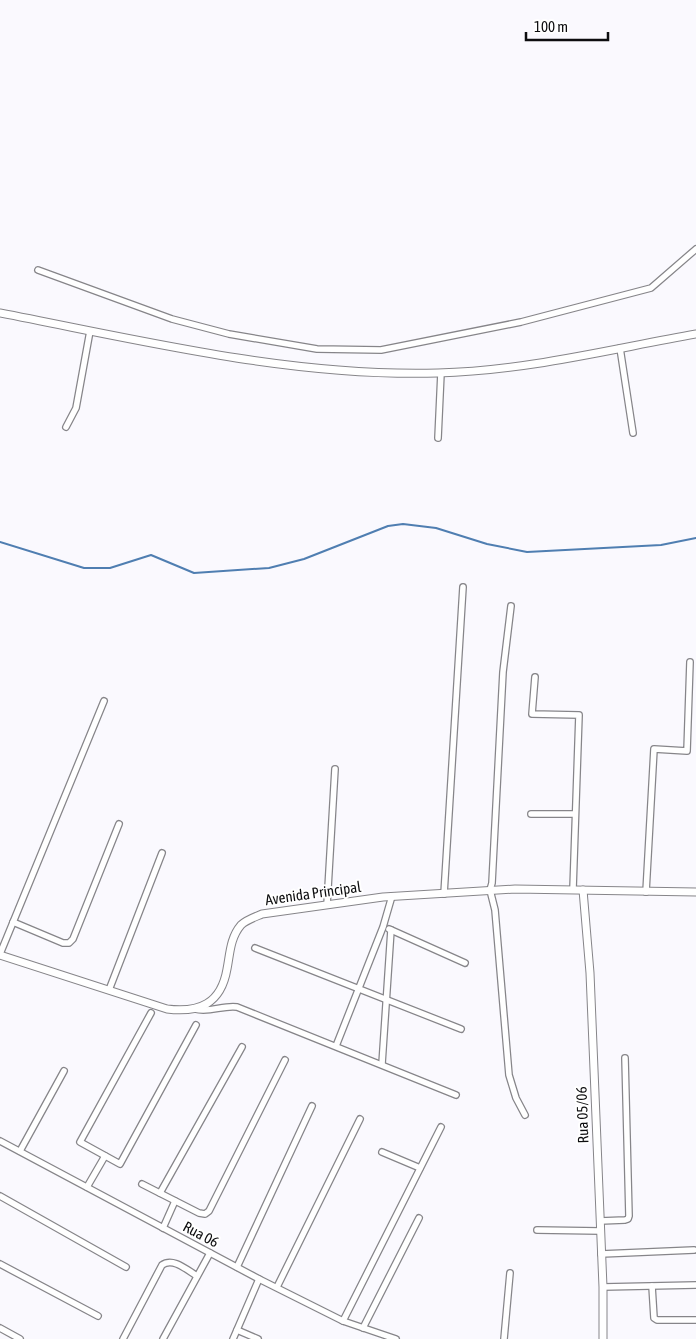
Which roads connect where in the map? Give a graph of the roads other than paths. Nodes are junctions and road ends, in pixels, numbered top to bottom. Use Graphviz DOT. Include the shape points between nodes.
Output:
graph roads {
  1 [pos="696,249"];
  2 [pos="38,270"];
  3 [pos="0,313"];
  4 [pos="90,331"];
  5 [pos="696,334"];
  6 [pos="620,348"];
  7 [pos="441,373"];
  8 [pos="66,427"];
  9 [pos="633,433"];
  10 [pos="438,438"];
  11 [pos="463,587"];
  12 [pos="511,606"];
  13 [pos="690,662"];
  14 [pos="535,677"];
  15 [pos="104,701"];
  16 [pos="335,768"];
  17 [pos="531,814"];
  18 [pos="575,814"];
  19 [pos="119,824"];
  20 [pos="162,853"];
  21 [pos="490,890"];
  22 [pos="573,890"];
  23 [pos="582,890"];
  24 [pos="646,892"];
  25 [pos="696,892"];
  26 [pos="444,894"];
  27 [pos="392,896"];
  28 [pos="327,905"];
  29 [pos="13,922"];
  30 [pos="383,926"];
  31 [pos="391,930"];
  32 [pos="255,948"];
  33 [pos="0,954"];
  34 [pos="465,963"];
  35 [pos="358,988"];
  36 [pos="109,990"];
  37 [pos="386,999"];
  38 [pos="195,1009"];
  39 [pos="151,1013"];
  40 [pos="196,1025"];
  41 [pos="461,1029"];
  42 [pos="336,1046"];
  43 [pos="242,1047"];
  44 [pos="625,1058"];
  45 [pos="284,1060"];
  46 [pos="382,1064"];
  47 [pos="64,1071"];
  48 [pos="456,1095"];
  49 [pos="312,1106"];
  50 [pos="525,1115"];
  51 [pos="360,1119"];
  52 [pos="441,1127"];
  53 [pos="1,1144"];
  54 [pos="20,1151"];
  55 [pos="382,1152"];
  56 [pos="105,1156"];
  57 [pos="420,1168"];
  58 [pos="142,1184"];
  59 [pos="87,1187"];
  60 [pos="160,1193"];
  61 [pos="0,1196"];
  62 [pos="175,1201"];
  63 [pos="420,1218"];
  64 [pos="600,1221"];
  65 [pos="163,1228"];
  66 [pos="537,1230"];
  67 [pos="600,1231"];
  68 [pos="694,1250"];
  69 [pos="210,1253"];
  70 [pos="601,1254"];
  71 [pos="0,1264"];
  72 [pos="126,1267"];
  73 [pos="237,1267"];
  74 [pos="510,1273"];
  75 [pos="197,1276"];
  76 [pos="259,1279"];
  77 [pos="696,1285"];
  78 [pos="652,1286"];
  79 [pos="276,1287"];
  80 [pos="603,1287"];
  81 [pos="98,1316"];
  82 [pos="696,1320"];
  83 [pos="343,1321"];
  84 [pos="0,1328"];
  85 [pos="363,1328"];
  86 [pos="237,1330"];
  87 [pos="20,1339"];
  88 [pos="123,1339"];
  89 [pos="163,1339"];
  90 [pos="233,1339"];
  91 [pos="258,1339"];
  92 [pos="396,1339"];
  93 [pos="504,1339"];
  94 [pos="603,1339"];
  1 -- 2 [label="street" via="651,288 521,322 381,350 317,349 229,334 172,319"];
  3 -- 4 [label="street"];
  4 -- 7 [label="street" via="247,361 337,371"];
  4 -- 8 [label="street" via="76,408"];
  5 -- 6 [label="street"];
  6 -- 7 [label="street" via="529,365"];
  6 -- 9 [label="street"];
  7 -- 10 [label="street"];
  11 -- 26 [label="street"];
  12 -- 21 [label="street" via="503,672"];
  13 -- 24 [label="street" via="687,751 654,749"];
  14 -- 18 [label="street" via="532,714 579,716"];
  15 -- 29 [label="street"];
  16 -- 28 [label="street"];
  17 -- 18 [label="street"];
  18 -- 22 [label="street"];
  19 -- 29 [label="street" via="69,944"];
  20 -- 36 [label="street"];
  21 -- 22 [label="street, Avenida Principal"];
  21 -- 26 [label="street, Avenida Principal"];
  21 -- 50 [label="street" via="496,910 509,1075"];
  22 -- 23 [label="street, Avenida Principal"];
  23 -- 24 [label="street, Avenida Principal"];
  23 -- 64 [label="street, Rua 05/06" via="590,973"];
  24 -- 25 [label="street, Avenida Principal"];
  26 -- 27 [label="street, Avenida Principal"];
  27 -- 28 [label="street, Avenida Principal"];
  27 -- 30 [label="street"];
  28 -- 38 [label="street, Avenida Principal" via="262,914 242,924 232,943 220,989 204,1006"];
  29 -- 33 [label="street"];
  30 -- 31 [label="street"];
  30 -- 35 [label="street"];
  31 -- 34 [label="street"];
  31 -- 37 [label="street"];
  32 -- 35 [label="street"];
  33 -- 36 [label="street"];
  35 -- 37 [label="street"];
  35 -- 42 [label="street"];
  36 -- 38 [label="street" via="167,1009"];
  37 -- 41 [label="street"];
  37 -- 46 [label="street"];
  38 -- 42 [label="street" via="203,1011 232,1006"];
  39 -- 56 [label="street" via="80,1142"];
  40 -- 56 [label="street" via="120,1164"];
  42 -- 46 [label="street"];
  43 -- 60 [label="street"];
  44 -- 64 [label="street" via="629,1216 625,1220"];
  45 -- 62 [label="street" via="209,1211 199,1214"];
  46 -- 48 [label="street"];
  47 -- 54 [label="street"];
  49 -- 73 [label="street"];
  51 -- 79 [label="street"];
  52 -- 57 [label="street"];
  53 -- 54 [label="street, Rua 06"];
  54 -- 59 [label="street, Rua 06"];
  55 -- 57 [label="street"];
  56 -- 59 [label="street"];
  57 -- 83 [label="street"];
  58 -- 60 [label="street"];
  59 -- 65 [label="street, Rua 06"];
  60 -- 62 [label="street"];
  61 -- 72 [label="street"];
  62 -- 65 [label="street"];
  63 -- 85 [label="street"];
  64 -- 67 [label="street, Rua 05/06"];
  65 -- 69 [label="street, Rua 06"];
  66 -- 67 [label="street"];
  67 -- 70 [label="street, Rua 05/06"];
  68 -- 70 [label="street"];
  69 -- 73 [label="street, Rua 06"];
  69 -- 75 [label="street"];
  70 -- 80 [label="street, Rua 05/06"];
  71 -- 81 [label="street"];
  73 -- 76 [label="street, Rua 06"];
  74 -- 93 [label="street"];
  75 -- 88 [label="street" via="172,1261 162,1265"];
  75 -- 89 [label="street"];
  76 -- 79 [label="street, Rua 06"];
  76 -- 86 [label="street"];
  77 -- 78 [label="street"];
  78 -- 80 [label="street"];
  78 -- 82 [label="street" via="654,1318"];
  79 -- 83 [label="street, Rua 06"];
  80 -- 94 [label="street, Rua 05/06"];
  83 -- 85 [label="street, Rua 06"];
  84 -- 87 [label="street"];
  85 -- 92 [label="street, Rua 06"];
  86 -- 90 [label="street"];
  86 -- 91 [label="street"];
}
